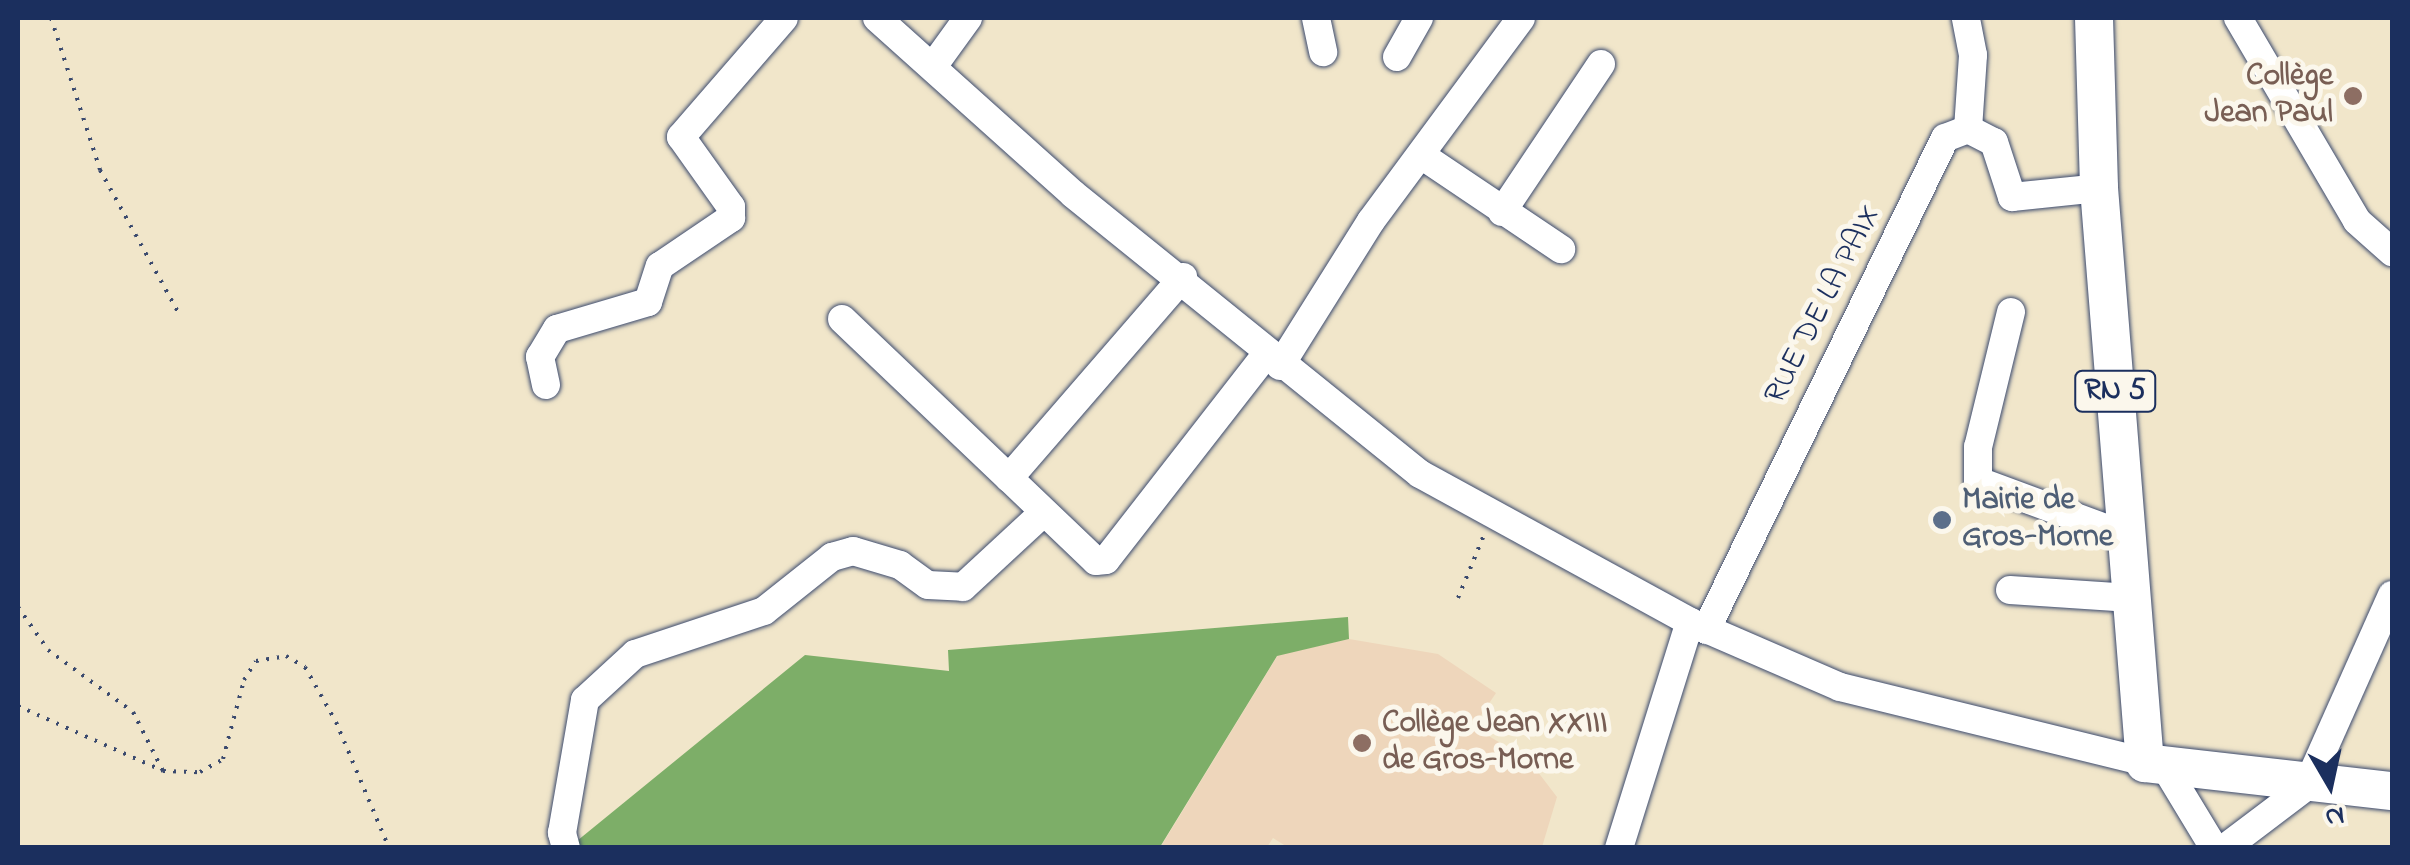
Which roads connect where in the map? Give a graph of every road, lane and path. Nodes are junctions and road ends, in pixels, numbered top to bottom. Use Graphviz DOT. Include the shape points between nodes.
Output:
graph roads {
  1 [pos="51,18"];
  2 [pos="784,18"];
  3 [pos="877,18"];
  4 [pos="968,18"];
  5 [pos="1316,18"];
  6 [pos="1419,18"];
  7 [pos="1521,18"];
  8 [pos="1966,18"];
  9 [pos="2094,18"];
  10 [pos="2238,18"];
  11 [pos="1323,52"];
  12 [pos="1397,56"];
  13 [pos="934,64"];
  14 [pos="1601,64"];
  15 [pos="1968,130"];
  16 [pos="1421,154"];
  17 [pos="2098,188"];
  18 [pos="1502,212"];
  19 [pos="1561,249"];
  20 [pos="2392,252"];
  21 [pos="1183,277"];
  22 [pos="178,312"];
  23 [pos="2011,312"];
  24 [pos="842,319"];
  25 [pos="1273,360"];
  26 [pos="546,384"];
  27 [pos="1009,478"];
  28 [pos="1043,513"];
  29 [pos="1492,517"];
  30 [pos="2127,536"];
  31 [pos="2010,590"];
  32 [pos="2392,595"];
  33 [pos="1458,598"];
  34 [pos="2131,598"];
  35 [pos="18,606"];
  36 [pos="1698,626"];
  37 [pos="18,706"];
  38 [pos="2165,767"];
  39 [pos="162,771"];
  40 [pos="2306,786"];
  41 [pos="2392,791"];
  42 [pos="389,848"];
  43 [pos="566,848"];
  44 [pos="1618,848"];
  45 [pos="2214,848"];
  46 [pos="2225,848"];
  1 -- 22 [label="path" via="100,170"];
  2 -- 26 [label="street" via="681,137 731,207 731,218 660,266 648,302 558,330 540,357"];
  3 -- 13 [label="street"];
  4 -- 13 [label="street"];
  5 -- 11 [label="street"];
  6 -- 12 [label="street"];
  7 -- 16 [label="street"];
  8 -- 15 [label="street" via="1973,55"];
  9 -- 17 [label="main road, RN 5"];
  10 -- 20 [label="street" via="2357,222"];
  13 -- 21 [label="street" via="1073,194"];
  14 -- 18 [label="street"];
  15 -- 17 [label="street" via="1994,142 2012,196"];
  15 -- 36 [label="street, RUE DE LA PAIX" via="1944,138"];
  16 -- 18 [label="street"];
  16 -- 25 [label="street"];
  17 -- 30 [label="main road, RN 5"];
  18 -- 19 [label="street"];
  21 -- 25 [label="street"];
  21 -- 27 [label="street"];
  23 -- 30 [label="street" via="1978,447 1978,481"];
  24 -- 27 [label="street"];
  25 -- 28 [label="street" via="1106,560 1096,561"];
  25 -- 29 [label="street" via="1383,451"];
  27 -- 28 [label="street"];
  28 -- 43 [label="street" via="962,588 928,585 900,565 853,551 832,558 764,610 635,654 585,700 562,832"];
  29 -- 33 [label="path"];
  29 -- 36 [label="street"];
  30 -- 34 [label="main road, RN 5"];
  31 -- 34 [label="street"];
  32 -- 40 [label="street"];
  34 -- 38 [label="main road, RN 5" via="2145,763"];
  35 -- 39 [label="path" via="48,650 133,712"];
  36 -- 38 [label="street" via="1840,687"];
  36 -- 44 [label="street, RUE DE LA PAIX"];
  37 -- 39 [label="path"];
  38 -- 40 [label="main road"];
  38 -- 45 [label="street"];
  39 -- 42 [label="path" via="200,772 222,759 256,660 286,656 305,668 336,722"];
  40 -- 41 [label="main road"];
  40 -- 46 [label="street"];
}
